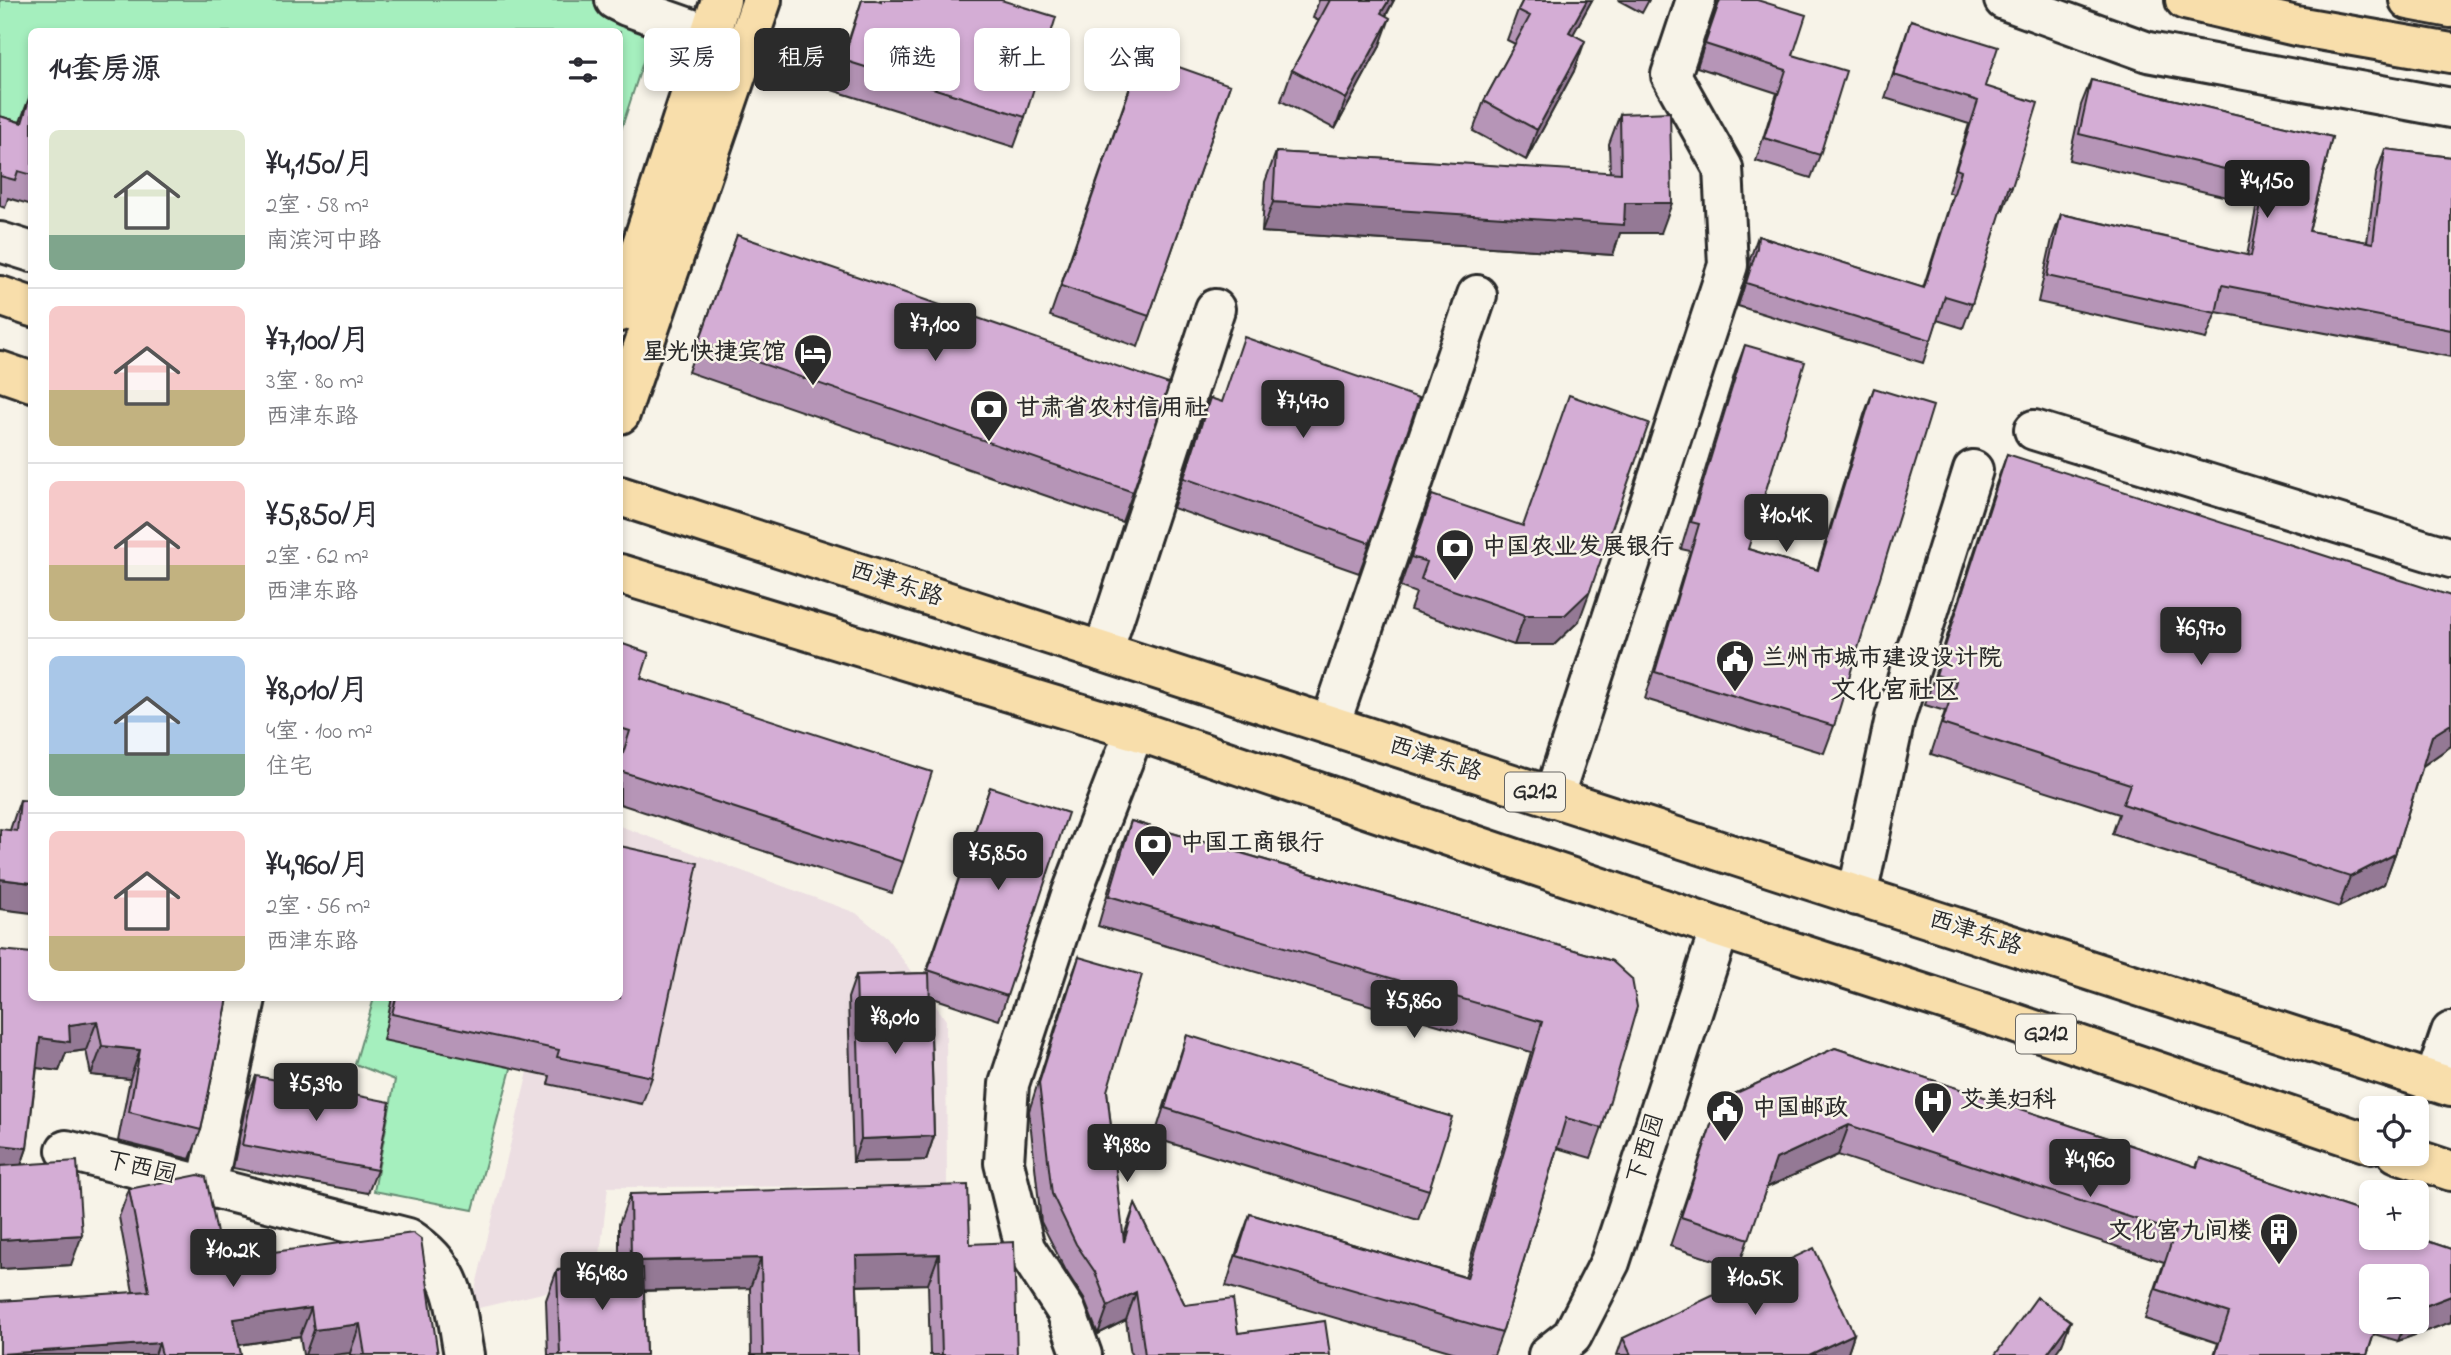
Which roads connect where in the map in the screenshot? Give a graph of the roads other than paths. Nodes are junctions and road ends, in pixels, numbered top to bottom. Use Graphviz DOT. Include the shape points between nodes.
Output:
graph roads {
  1 [pos="615,0"];
  2 [pos="762,0"];
  3 [pos="1696,0"];
  4 [pos="2004,0"];
  5 [pos="2185,0"];
  6 [pos="2409,0"];
  7 [pos="2451,8"];
  8 [pos="715,17"];
  9 [pos="2451,53"];
  10 [pos="2451,108"];
  11 [pos="0,242"];
  12 [pos="28,251"];
  13 [pos="1476,295"];
  14 [pos="0,296"];
  15 [pos="623,303"];
  16 [pos="28,306"];
  17 [pos="1215,309"];
  18 [pos="0,371"];
  19 [pos="28,381"];
  20 [pos="623,405"];
  21 [pos="2034,430"];
  22 [pos="1973,470"];
  23 [pos="623,497"];
  24 [pos="2451,558"];
  25 [pos="623,575"];
  26 [pos="1103,652"];
  27 [pos="1330,725"];
  28 [pos="1135,730"];
  29 [pos="1553,798"];
  30 [pos="1857,896"];
  31 [pos="1720,928"];
  32 [pos="245,1001"];
  33 [pos="2451,1032"];
  34 [pos="2443,1085"];
  35 [pos="2359,1140"];
  36 [pos="66,1150"];
  37 [pos="2429,1164"];
  38 [pos="2451,1171"];
  39 [pos="207,1186"];
  40 [pos="464,1355"];
  41 [pos="1082,1355"];
  42 [pos="1548,1355"];
  1 -- 8 [label="street" via="627,6"];
  2 -- 20 [label="main road"];
  3 -- 29 [label="street" via="1671,75 1723,168 1728,265"];
  4 -- 10 [label="street" via="2148,52"];
  5 -- 9 [label="main road" via="2296,26"];
  6 -- 7 [label="main road"];
  8 -- 15 [label="main road"];
  11 -- 12 [label="street"];
  13 -- 27 [label="street"];
  14 -- 16 [label="main road"];
  17 -- 26 [label="street"];
  18 -- 19 [label="main road"];
  21 -- 24 [label="street"];
  22 -- 30 [label="street" via="1895,718"];
  23 -- 26 [label="main road, 西津东路 / G212"];
  25 -- 28 [label="main road, G212"];
  26 -- 27 [label="main road, 西津东路 / G212"];
  27 -- 29 [label="main road, 西津东路 / G212"];
  28 -- 31 [label="main road, G212"];
  28 -- 41 [label="street" via="1071,895 1009,1084 1004,1163 1025,1248 1066,1311"];
  29 -- 30 [label="main road, 西津东路 / G212"];
  30 -- 34 [label="main road, 西津东路 / G212"];
  31 -- 35 [label="main road, G212"];
  31 -- 42 [label="street, 下西园" via="1610,1262 1572,1336"];
  32 -- 39 [label="street"];
  33 -- 34 [label="street"];
  36 -- 39 [label="street, 下西园"];
  37 -- 38 [label="main road"];
  39 -- 40 [label="street, 下西园" via="408,1238 428,1251 452,1290"];
}
